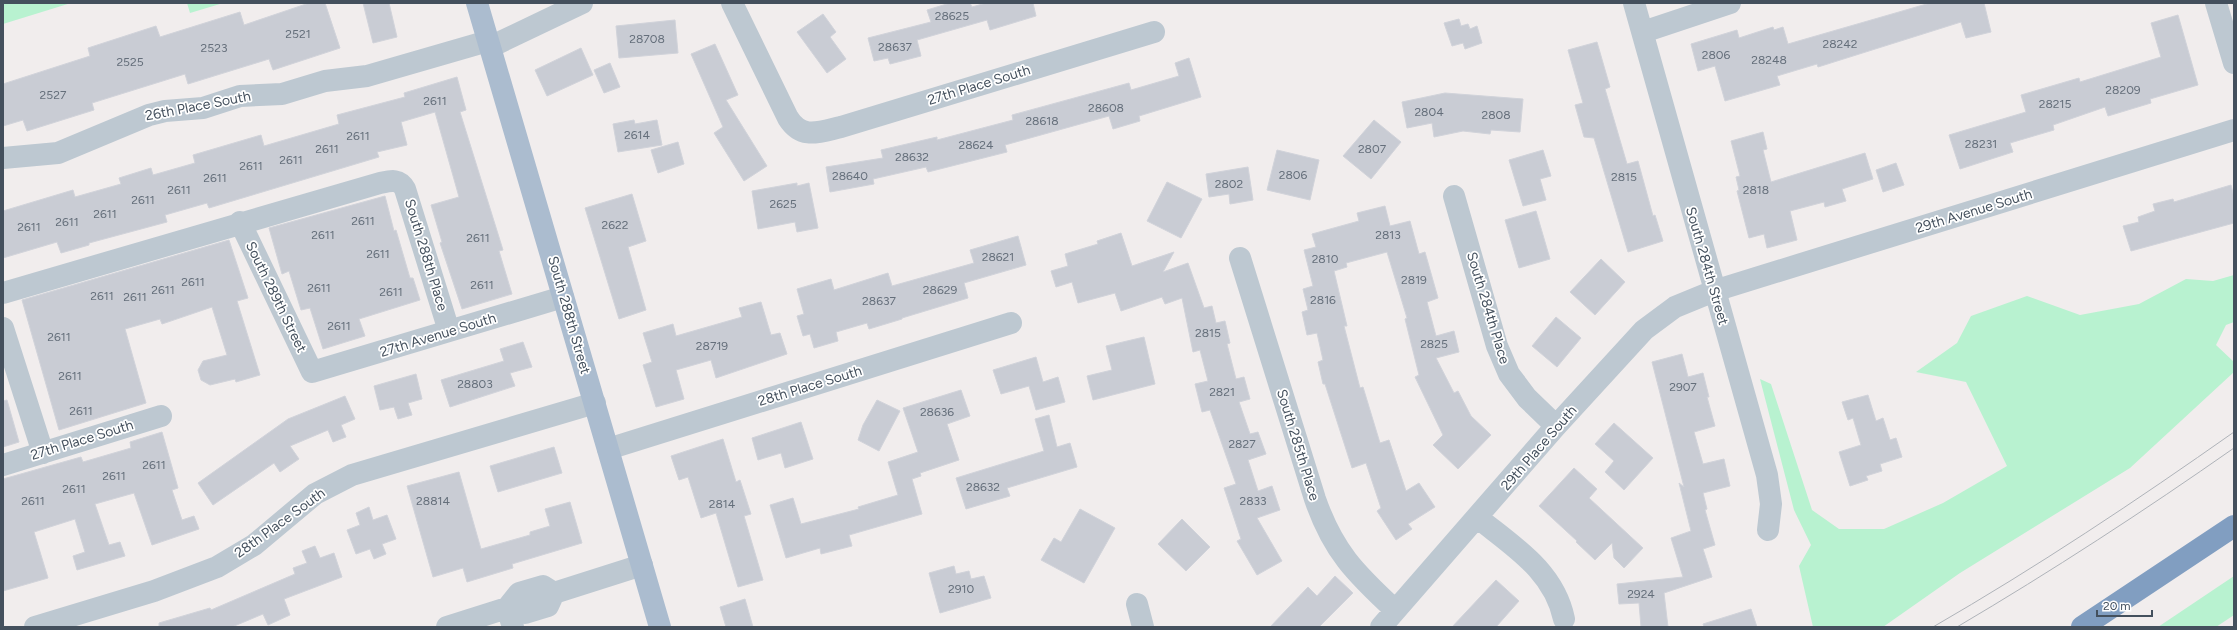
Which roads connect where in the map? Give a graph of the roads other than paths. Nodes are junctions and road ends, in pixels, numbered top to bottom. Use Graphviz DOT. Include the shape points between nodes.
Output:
graph roads {
  1 [pos="477,3"];
  2 [pos="582,3"];
  3 [pos="732,3"];
  4 [pos="1634,3"];
  5 [pos="1730,3"];
  6 [pos="2216,3"];
  7 [pos="1154,32"];
  8 [pos="1643,32"];
  9 [pos="489,44"];
  10 [pos="2234,63"];
  11 [pos="2234,130"];
  12 [pos="3,158"];
  13 [pos="1454,196"];
  14 [pos="240,222"];
  15 [pos="1240,258"];
  16 [pos="1714,291"];
  17 [pos="3,293"];
  18 [pos="563,297"];
  19 [pos="1011,323"];
  20 [pos="3,328"];
  21 [pos="449,331"];
  22 [pos="312,372"];
  23 [pos="595,403"];
  24 [pos="161,416"];
  25 [pos="1556,426"];
  26 [pos="608,449"];
  27 [pos="43,453"];
  28 [pos="3,465"];
  29 [pos="1478,518"];
  30 [pos="2234,526"];
  31 [pos="1768,530"];
  32 [pos="642,565"];
  33 [pos="1137,604"];
  34 [pos="1395,610"];
  35 [pos="510,617"];
  36 [pos="1564,619"];
  37 [pos="35,627"];
  38 [pos="447,627"];
  39 [pos="660,627"];
  40 [pos="1143,627"];
  41 [pos="1381,627"];
  42 [pos="2082,627"];
  1 -- 9 [label="main road, South 288th Street"];
  2 -- 9 [label="street, 26th Place South"];
  3 -- 7 [label="street, 27th Place South" via="780,102 793,125 802,132 818,132 841,127"];
  4 -- 8 [label="street, South 284th Street"];
  5 -- 8 [label="street"];
  6 -- 10 [label="street"];
  8 -- 16 [label="street, South 284th Street"];
  9 -- 12 [label="street, 26th Place South" via="372,74 325,81 282,94 240,96 203,108 165,111 149,115 58,153"];
  9 -- 18 [label="main road, South 288th Street"];
  11 -- 16 [label="street, 29th Avenue South"];
  13 -- 25 [label="street, South 284th Place" via="1497,346 1509,374 1527,398"];
  14 -- 17 [label="street"];
  14 -- 21 [label="street, South 288th Place" via="391,180 403,184"];
  14 -- 22 [label="street, South 289th Street"];
  15 -- 34 [label="street, South 285th Place" via="1327,531 1349,565"];
  16 -- 25 [label="street, 29th Place South" via="1675,308 1644,330"];
  16 -- 31 [label="street, South 284th Street" via="1767,475 1771,504"];
  18 -- 21 [label="street, 27th Avenue South"];
  18 -- 23 [label="main road, South 288th Street"];
  19 -- 26 [label="street, 28th Place South"];
  20 -- 27 [label="street"];
  21 -- 22 [label="street, 27th Avenue South"];
  23 -- 26 [label="main road, South 288th Street"];
  23 -- 37 [label="street, 28th Place South" via="352,475 315,494 254,545 217,567 154,591"];
  24 -- 27 [label="street, 27th Place South"];
  25 -- 29 [label="street, 29th Place South"];
  26 -- 32 [label="main road, South 288th Street"];
  27 -- 28 [label="street, 27th Place South"];
  29 -- 34 [label="street, 29th Place South"];
  29 -- 36 [label="street" via="1542,572 1557,596"];
  30 -- 42 [label="highway"];
  32 -- 35 [label="street" via="554,593 548,606"];
  32 -- 39 [label="main road, South 288th Street"];
  33 -- 40 [label="street"];
  34 -- 41 [label="street, 29th Place South"];
  35 -- 38 [label="street"];
}
